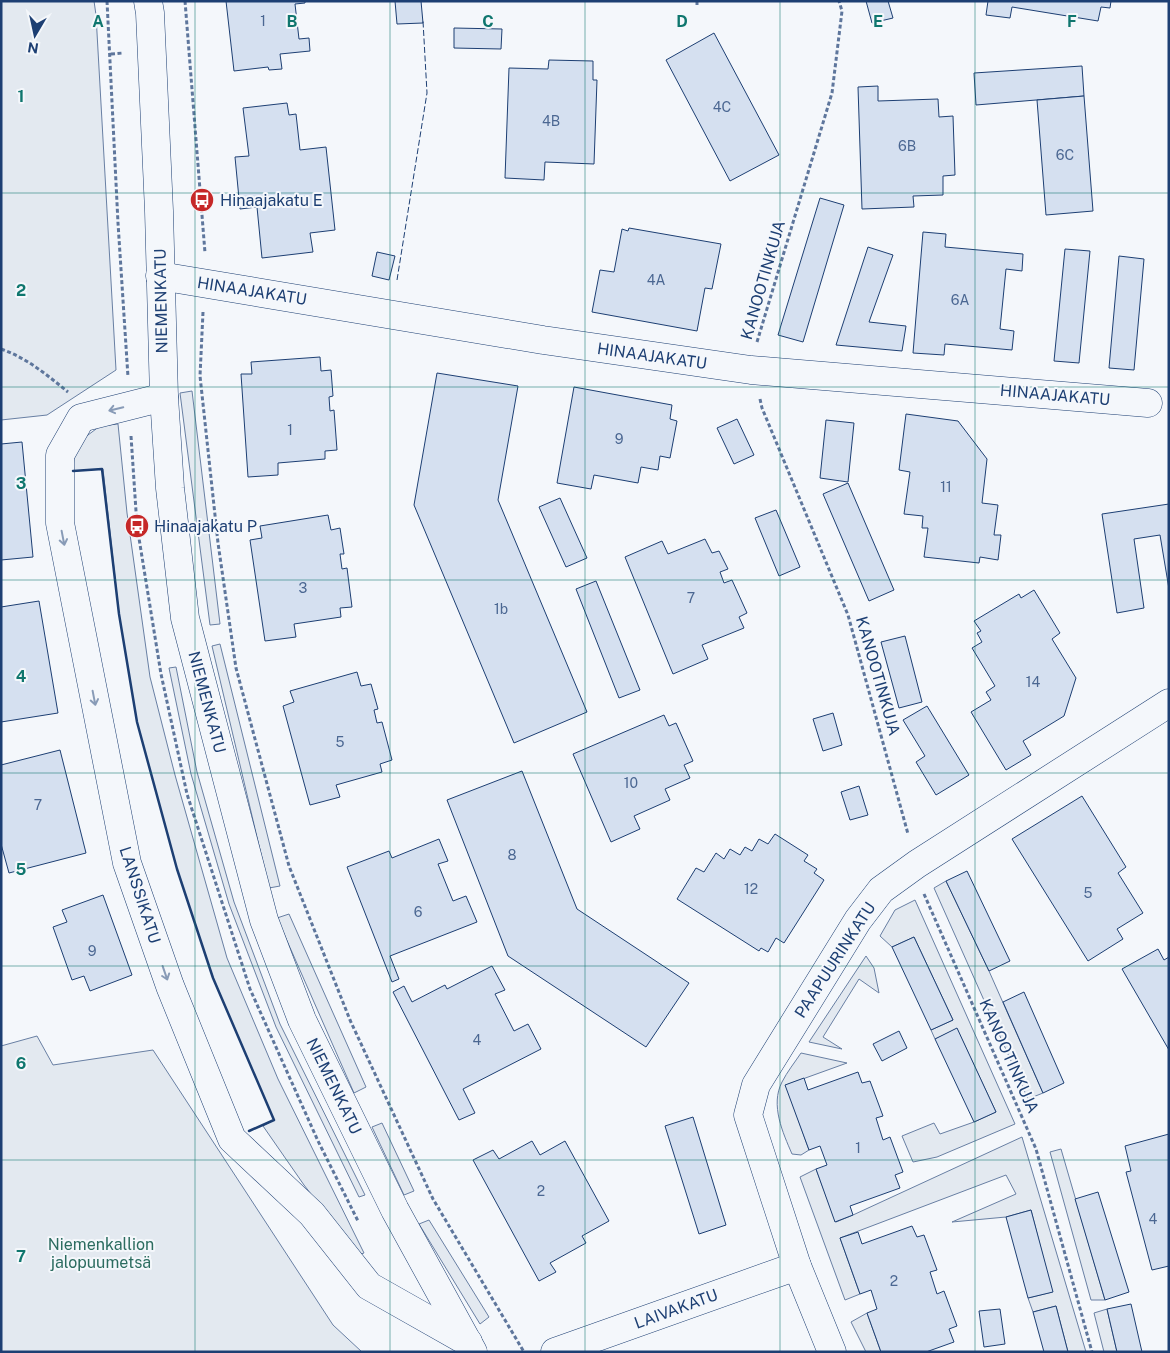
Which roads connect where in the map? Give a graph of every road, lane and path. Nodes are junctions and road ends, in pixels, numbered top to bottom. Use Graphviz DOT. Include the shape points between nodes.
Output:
graph roads {
  1 [pos="148,1"];
  2 [pos="185,1"];
  3 [pos="839,1"];
  4 [pos="160,276"];
  5 [pos="203,283"];
  6 [pos="1,348"];
  7 [pos="751,370"];
  8 [pos="74,397"];
  9 [pos="164,397"];
  10 [pos="1148,403"];
  11 [pos="1169,703"];
  12 [pos="917,864"];
  13 [pos="797,1266"];
  14 [pos="471,1347"];
  15 [pos="524,1352"];
  16 [pos="555,1352"];
  17 [pos="832,1352"];
  18 [pos="1092,1352"];
  1 -- 4 [label="street, NIEMENKATU"];
  2 -- 5 [label="path" via="205,242"];
  3 -- 7 [label="path, KANOOTINKUJA" via="842,11 832,93 761,326"];
  4 -- 5 [label="street, HINAAJAKATU"];
  4 -- 9 [label="street, NIEMENKATU"];
  5 -- 7 [label="street, HINAAJAKATU" via="543,340"];
  5 -- 15 [label="path" via="200,376 218,543 236,668 289,866 350,1020 432,1199"];
  6 -- 8 [label="path" via="42,370"];
  7 -- 10 [label="street, HINAAJAKATU"];
  7 -- 12 [label="path, KANOOTINKUJA" via="762,408 848,615"];
  9 -- 14 [label="street, NIEMENKATU" via="170,488 185,618 264,920 302,1020 398,1218"];
  9 -- 14 [label="street, LANSSIKATU, one-way" via="81,418 60,455 60,523 127,864 170,986 232,1138 312,1214 369,1286"];
  11 -- 12 [label="street, PAAPUURINKATU"];
  12 -- 13 [label="street, PAAPUURINKATU" via="881,890 858,920 756,1085 748,1115"];
  12 -- 18 [label="path, KANOOTINKUJA" via="921,886 1036,1149"];
  13 -- 16 [label="street, LAIVAKATU"];
  13 -- 17 [label="street, PAAPUURINKATU"];
}
